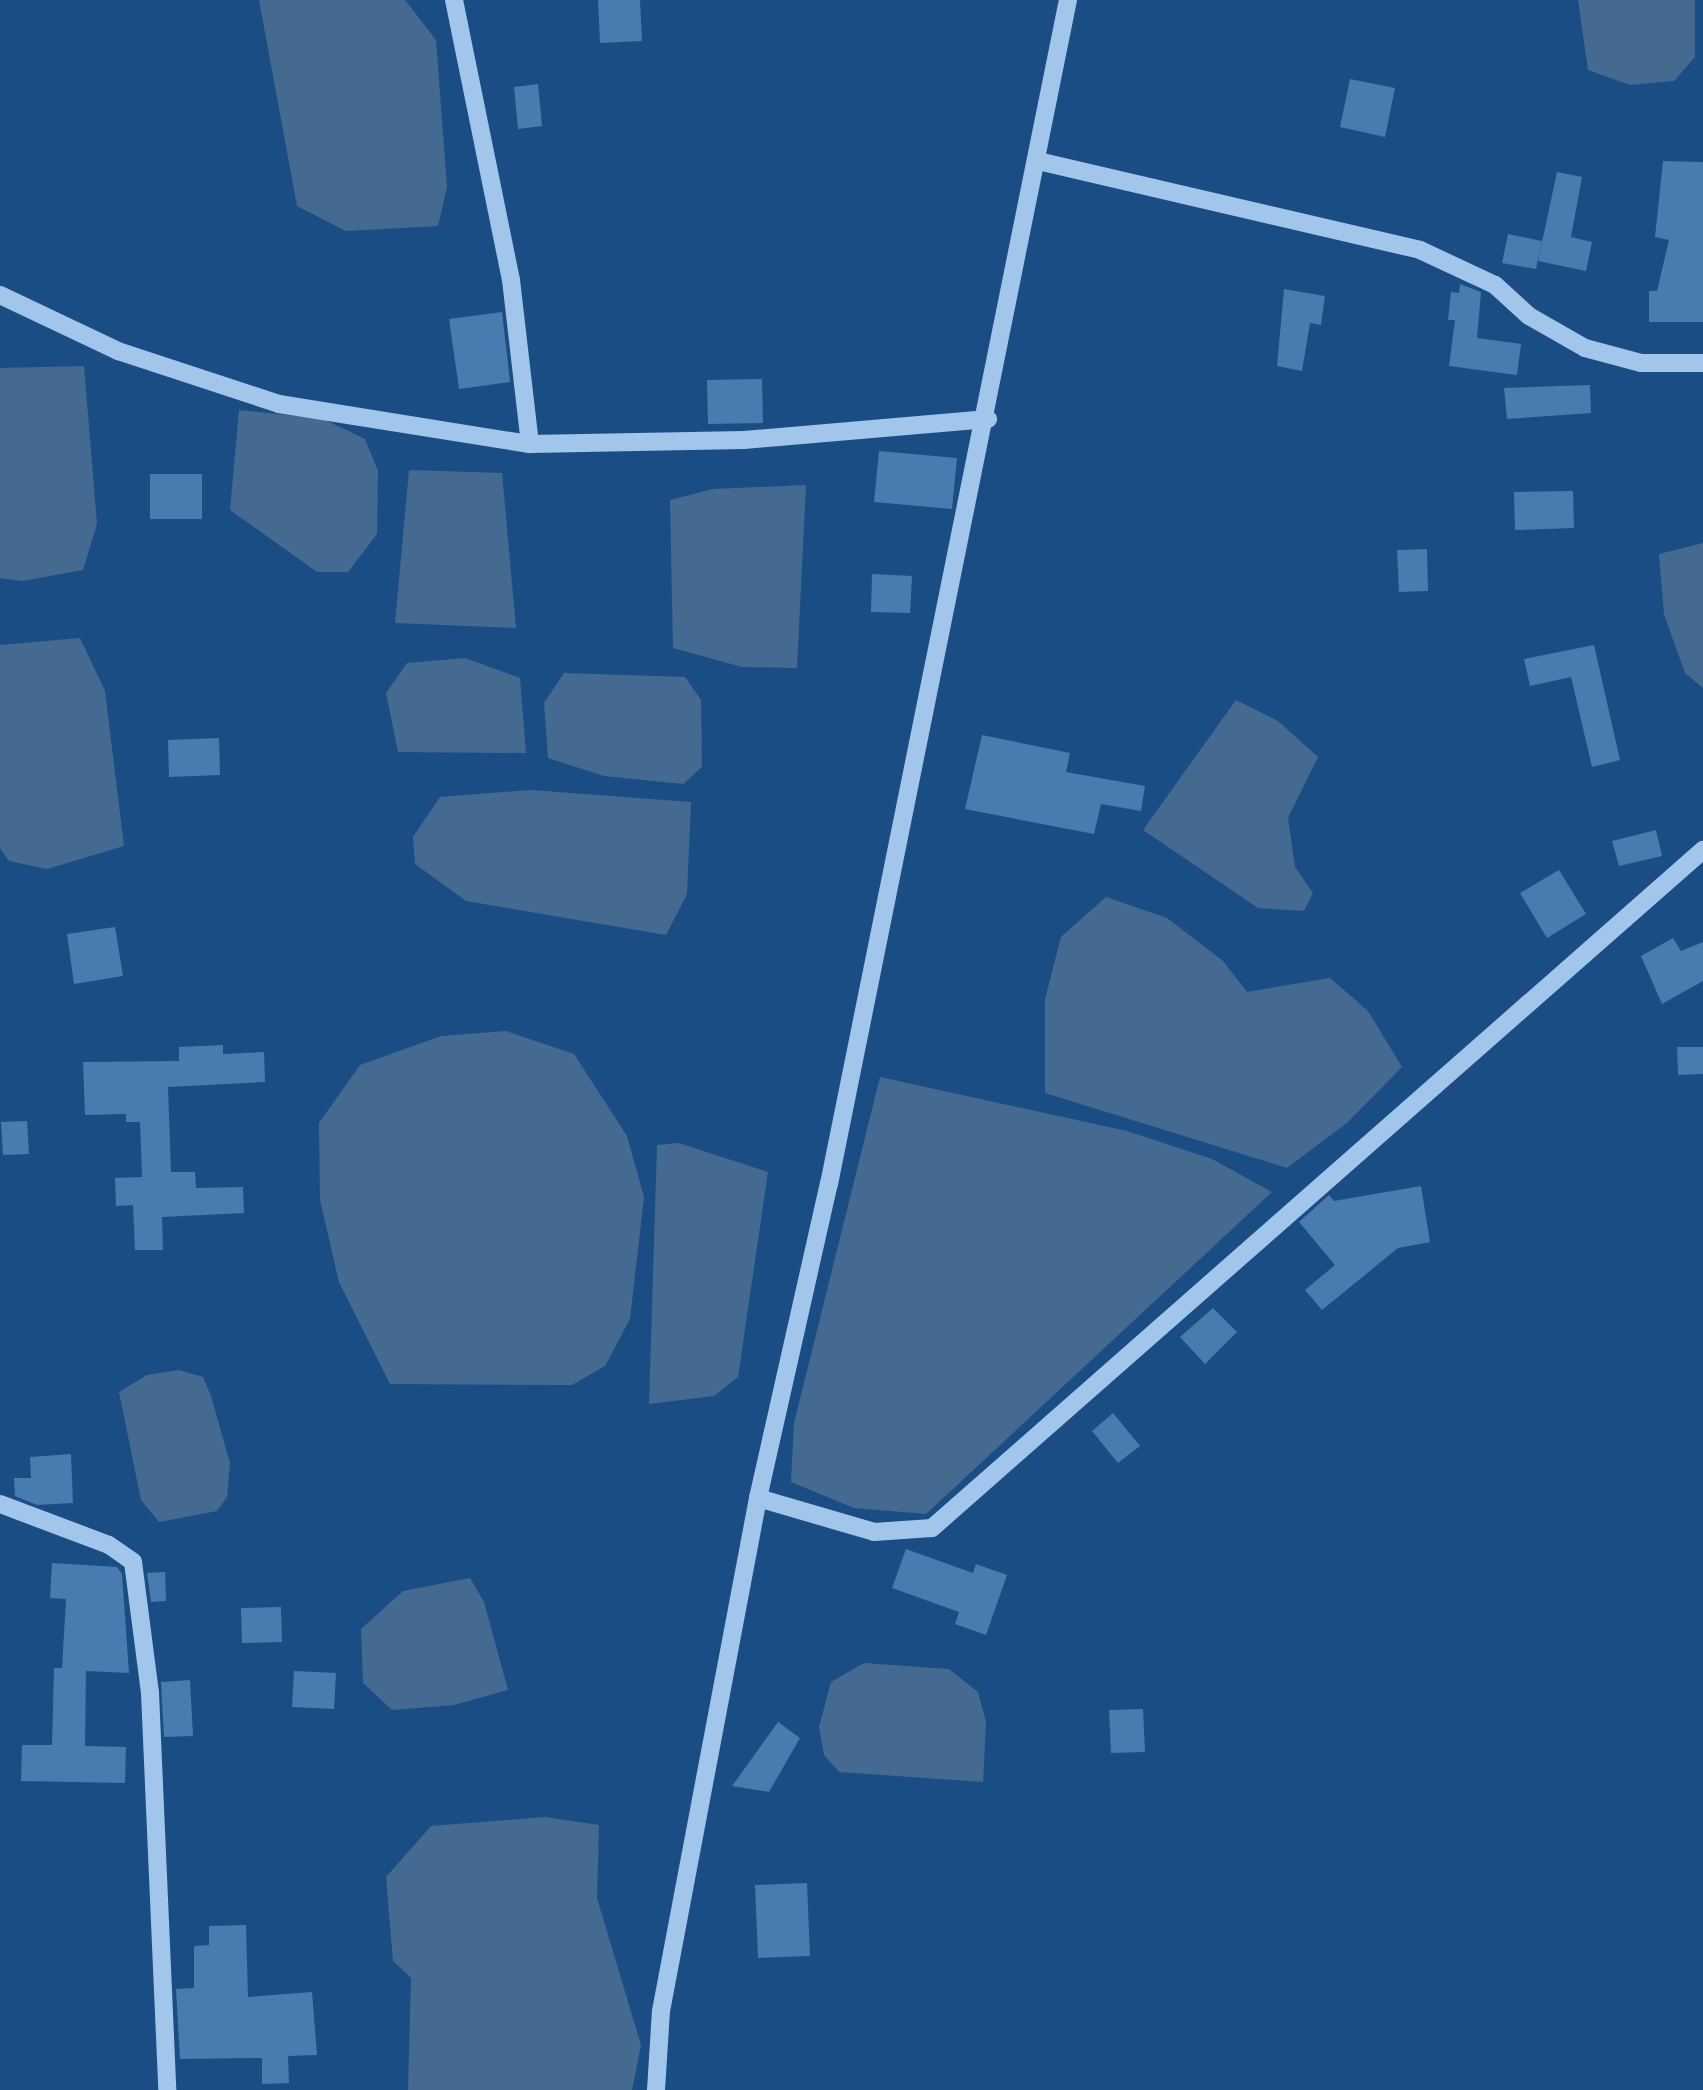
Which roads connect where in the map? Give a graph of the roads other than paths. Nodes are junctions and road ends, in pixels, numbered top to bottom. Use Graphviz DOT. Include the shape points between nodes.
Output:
graph roads {
  1 [pos="454,0"];
  2 [pos="1068,0"];
  3 [pos="1038,162"];
  4 [pos="0,295"];
  5 [pos="1703,364"];
  6 [pos="988,419"];
  7 [pos="530,444"];
  8 [pos="1703,850"];
  9 [pos="758,1498"];
  10 [pos="0,1504"];
  11 [pos="167,2090"];
  12 [pos="656,2090"];
  1 -- 7 [label="street" via="511,280"];
  2 -- 3 [label="street"];
  3 -- 5 [label="street" via="1402,245 1495,286 1528,316 1585,348 1641,363"];
  3 -- 6 [label="street"];
  4 -- 7 [label="street" via="118,352 279,404"];
  6 -- 7 [label="street" via="744,440"];
  6 -- 9 [label="street"];
  8 -- 9 [label="street" via="932,1528 874,1532"];
  9 -- 12 [label="street" via="661,2011"];
  10 -- 11 [label="street" via="109,1545 133,1562 150,1693"];
}
